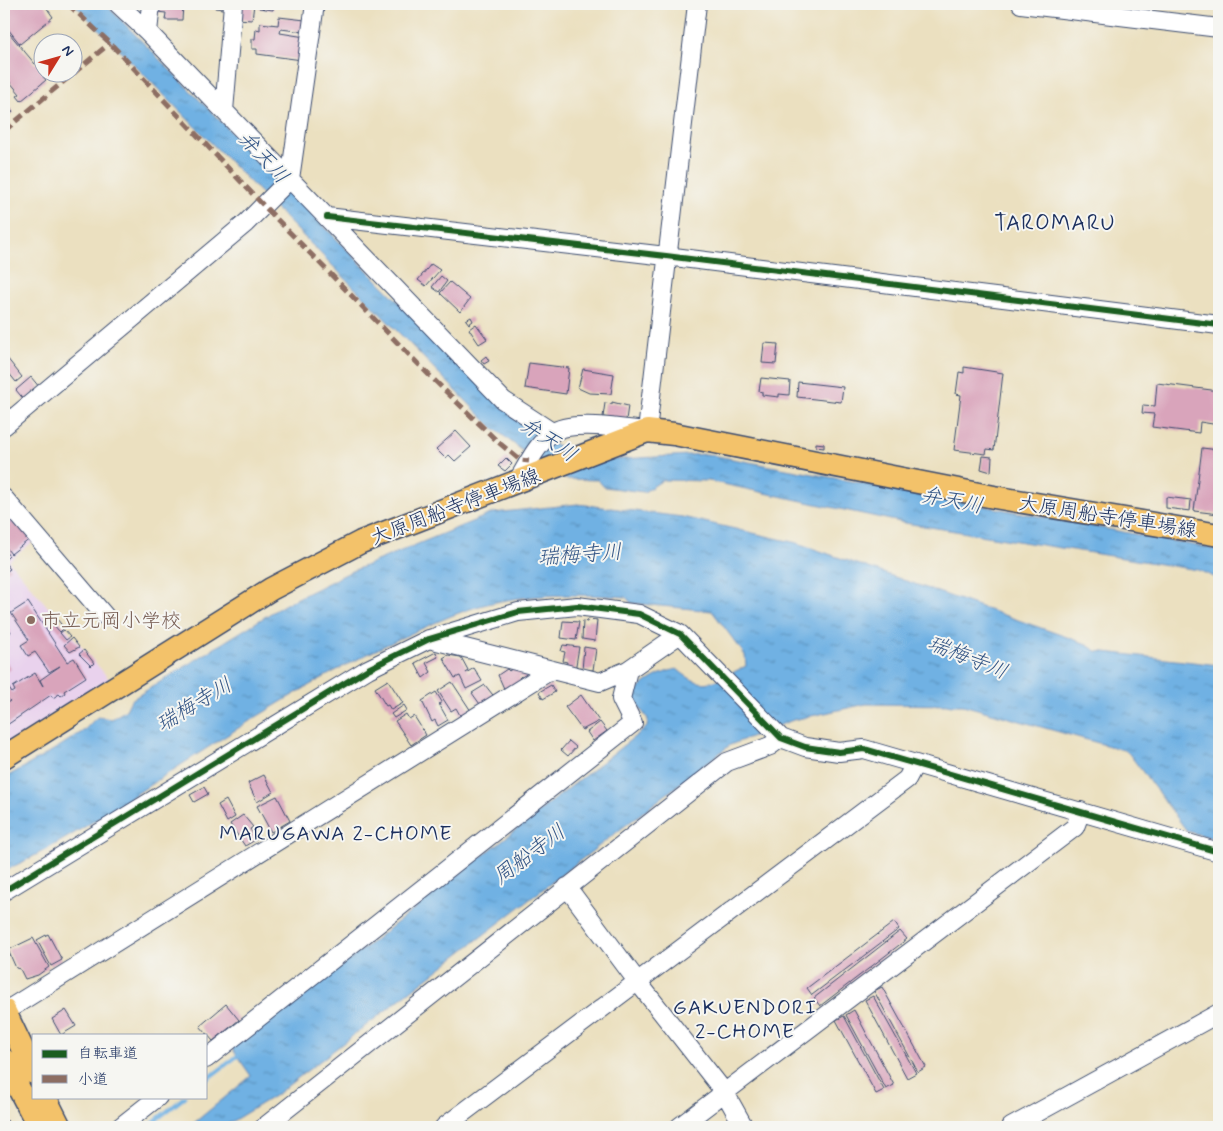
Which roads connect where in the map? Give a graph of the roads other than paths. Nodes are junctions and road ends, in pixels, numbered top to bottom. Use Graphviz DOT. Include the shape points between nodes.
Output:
graph roads {
  1 [pos="118,4"];
  2 [pos="151,4"];
  3 [pos="234,4"];
  4 [pos="315,4"];
  5 [pos="697,4"];
  6 [pos="1021,4"];
  7 [pos="1219,28"];
  8 [pos="148,32"];
  9 [pos="224,111"];
  10 [pos="290,179"];
  11 [pos="327,217"];
  12 [pos="666,256"];
  13 [pos="1219,325"];
  14 [pos="4,426"];
  15 [pos="647,431"];
  16 [pos="552,432"];
  17 [pos="537,466"];
  18 [pos="4,498"];
  19 [pos="1219,534"];
  20 [pos="105,616"];
  21 [pos="680,634"];
  22 [pos="429,639"];
  23 [pos="551,670"];
  24 [pos="628,670"];
  25 [pos="781,738"];
  26 [pos="4,757"];
  27 [pos="915,764"];
  28 [pos="1081,811"];
  29 [pos="1219,852"];
  30 [pos="567,887"];
  31 [pos="4,891"];
  32 [pos="637,981"];
  33 [pos="4,1011"];
  34 [pos="1219,1013"];
  35 [pos="208,1057"];
  36 [pos="4,1060"];
  37 [pos="32,1069"];
  38 [pos="725,1093"];
  39 [pos="46,1098"];
  40 [pos="157,1098"];
  41 [pos="39,1127"];
  42 [pos="60,1127"];
  43 [pos="120,1127"];
  44 [pos="264,1127"];
  45 [pos="444,1127"];
  46 [pos="679,1127"];
  47 [pos="744,1127"];
  48 [pos="1011,1127"];
  1 -- 8 [label="street"];
  2 -- 8 [label="street"];
  3 -- 9 [label="street"];
  4 -- 10 [label="street"];
  5 -- 12 [label="street"];
  6 -- 7 [label="street"];
  8 -- 9 [label="street"];
  9 -- 10 [label="street"];
  10 -- 11 [label="street"];
  10 -- 14 [label="street" via="239,229"];
  11 -- 12 [label="street"];
  11 -- 16 [label="street" via="503,400"];
  12 -- 13 [label="street"];
  12 -- 15 [label="street"];
  15 -- 16 [label="street" via="574,426"];
  15 -- 17 [label="main road, 大原周船寺停車場線"];
  15 -- 19 [label="main road, 大原周船寺停車場線" via="994,498"];
  16 -- 17 [label="street"];
  17 -- 26 [label="main road, 大原周船寺停車場線" via="518,480 335,555 271,589"];
  18 -- 20 [label="street"];
  21 -- 22 [label="street" via="639,614 578,606 518,612"];
  21 -- 24 [label="street"];
  21 -- 25 [label="street"];
  22 -- 23 [label="street"];
  22 -- 31 [label="street" via="368,669"];
  23 -- 24 [label="street" via="600,682"];
  23 -- 33 [label="street"];
  24 -- 35 [label="street" via="621,699 633,723"];
  25 -- 27 [label="street" via="805,747 839,752 864,749"];
  25 -- 30 [label="street" via="770,746 728,762"];
  27 -- 28 [label="street"];
  27 -- 32 [label="street" via="907,779"];
  28 -- 29 [label="street"];
  28 -- 38 [label="street" via="1075,828"];
  30 -- 32 [label="street"];
  30 -- 44 [label="street"];
  32 -- 38 [label="street"];
  32 -- 45 [label="street"];
  33 -- 37 [label="main road"];
  34 -- 48 [label="street"];
  36 -- 41 [label="main road"];
  38 -- 46 [label="street"];
  38 -- 47 [label="street"];
  39 -- 42 [label="main road"];
  40 -- 43 [label="street"];
}
